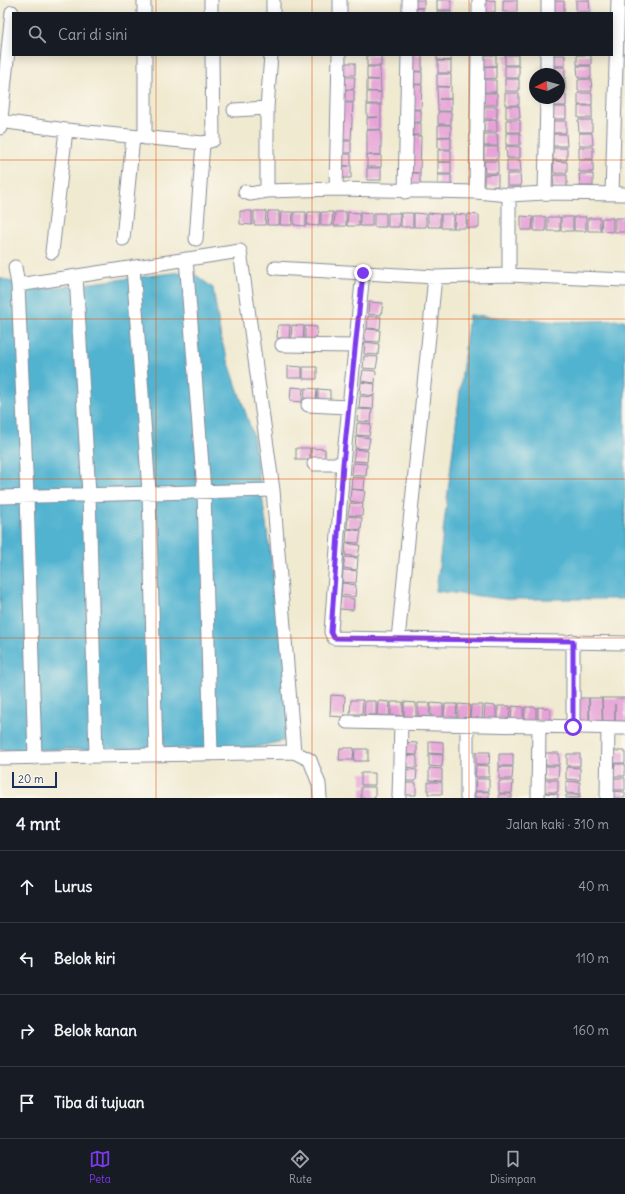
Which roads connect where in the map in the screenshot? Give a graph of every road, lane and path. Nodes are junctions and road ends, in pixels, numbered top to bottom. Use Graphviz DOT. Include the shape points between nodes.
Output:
graph roads {
  1 [pos="144,0"];
  2 [pos="211,0"];
  3 [pos="273,0"];
  4 [pos="340,0"];
  5 [pos="409,0"];
  6 [pos="479,0"];
  7 [pos="548,0"];
  8 [pos="618,0"];
  9 [pos="12,12"];
  10 [pos="144,12"];
  11 [pos="211,12"];
  12 [pos="272,12"];
  13 [pos="340,12"];
  14 [pos="409,12"];
  15 [pos="479,12"];
  16 [pos="548,12"];
  17 [pos="621,31"];
  18 [pos="145,56"];
  19 [pos="212,56"];
  20 [pos="271,56"];
  21 [pos="339,56"];
  22 [pos="408,56"];
  23 [pos="478,56"];
  24 [pos="547,56"];
  25 [pos="547,68"];
  26 [pos="547,104"];
  27 [pos="267,108"];
  28 [pos="234,110"];
  29 [pos="0,124"];
  30 [pos="66,130"];
  31 [pos="139,138"];
  32 [pos="203,143"];
  33 [pos="336,189"];
  34 [pos="267,191"];
  35 [pos="245,192"];
  36 [pos="405,192"];
  37 [pos="476,192"];
  38 [pos="545,193"];
  39 [pos="618,194"];
  40 [pos="509,195"];
  41 [pos="123,239"];
  42 [pos="196,239"];
  43 [pos="52,252"];
  44 [pos="186,259"];
  45 [pos="15,267"];
  46 [pos="133,267"];
  47 [pos="275,268"];
  48 [pos="363,273"];
  49 [pos="509,275"];
  50 [pos="76,276"];
  51 [pos="435,277"];
  52 [pos="625,280"];
  53 [pos="18,285"];
  54 [pos="282,345"];
  55 [pos="355,346"];
  56 [pos="308,405"];
  57 [pos="348,407"];
  58 [pos="314,464"];
  59 [pos="343,464"];
  60 [pos="273,490"];
  61 [pos="204,491"];
  62 [pos="149,492"];
  63 [pos="89,494"];
  64 [pos="27,496"];
  65 [pos="0,497"];
  66 [pos="398,639"];
  67 [pos="573,641"];
  68 [pos="625,642"];
  69 [pos="347,722"];
  70 [pos="401,724"];
  71 [pos="467,725"];
  72 [pos="539,726"];
  73 [pos="573,727"];
  74 [pos="608,728"];
  75 [pos="625,728"];
  76 [pos="294,752"];
  77 [pos="212,754"];
  78 [pos="156,755"];
  79 [pos="96,756"];
  80 [pos="0,758"];
  81 [pos="35,758"];
  82 [pos="399,797"];
  83 [pos="320,798"];
  84 [pos="467,798"];
  85 [pos="538,798"];
  86 [pos="607,798"];
  1 -- 10 [label="street"];
  2 -- 11 [label="street"];
  3 -- 12 [label="street"];
  4 -- 13 [label="street"];
  5 -- 14 [label="street"];
  6 -- 15 [label="street"];
  7 -- 16 [label="street"];
  8 -- 17 [label="street"];
  9 -- 29 [label="street"];
  17 -- 39 [label="street"];
  18 -- 31 [label="street"];
  19 -- 32 [label="street" via="213,140"];
  20 -- 27 [label="street"];
  21 -- 33 [label="street"];
  22 -- 36 [label="street"];
  23 -- 37 [label="street"];
  24 -- 25 [label="street"];
  26 -- 38 [label="street"];
  27 -- 28 [label="street"];
  27 -- 34 [label="street"];
  29 -- 30 [label="street"];
  30 -- 31 [label="street"];
  30 -- 43 [label="street"];
  31 -- 32 [label="street"];
  31 -- 41 [label="street"];
  32 -- 42 [label="street"];
  33 -- 34 [label="street"];
  33 -- 36 [label="street"];
  34 -- 35 [label="street" via="250,194"];
  36 -- 37 [label="street"];
  37 -- 40 [label="street"];
  38 -- 39 [label="street"];
  38 -- 40 [label="street"];
  40 -- 49 [label="street"];
  44 -- 46 [label="street"];
  44 -- 60 [label="street" via="240,251"];
  44 -- 61 [label="street"];
  45 -- 53 [label="street"];
  46 -- 50 [label="street"];
  46 -- 62 [label="street"];
  47 -- 48 [label="street"];
  48 -- 51 [label="street"];
  48 -- 55 [label="street"];
  49 -- 51 [label="street"];
  49 -- 52 [label="street"];
  50 -- 53 [label="street"];
  50 -- 63 [label="street"];
  51 -- 66 [label="street"];
  53 -- 64 [label="street"];
  54 -- 55 [label="street"];
  55 -- 57 [label="street"];
  56 -- 57 [label="street"];
  57 -- 59 [label="street"];
  58 -- 59 [label="street"];
  59 -- 66 [label="street" via="331,632 334,638 338,639"];
  60 -- 61 [label="street"];
  60 -- 76 [label="street"];
  61 -- 62 [label="street"];
  61 -- 77 [label="street"];
  62 -- 63 [label="street"];
  62 -- 78 [label="street"];
  63 -- 64 [label="street"];
  63 -- 79 [label="street"];
  64 -- 65 [label="street"];
  64 -- 81 [label="street"];
  66 -- 67 [label="street"];
  67 -- 68 [label="street"];
  67 -- 73 [label="street"];
  69 -- 70 [label="street"];
  70 -- 71 [label="street"];
  70 -- 82 [label="street"];
  71 -- 72 [label="street"];
  71 -- 84 [label="street"];
  72 -- 73 [label="street"];
  72 -- 85 [label="street"];
  73 -- 74 [label="street"];
  74 -- 75 [label="street"];
  74 -- 86 [label="street"];
  76 -- 77 [label="street"];
  76 -- 83 [label="street" via="310,760 319,784"];
  77 -- 78 [label="street"];
  78 -- 79 [label="street"];
  79 -- 81 [label="street"];
  80 -- 81 [label="street"];
}
